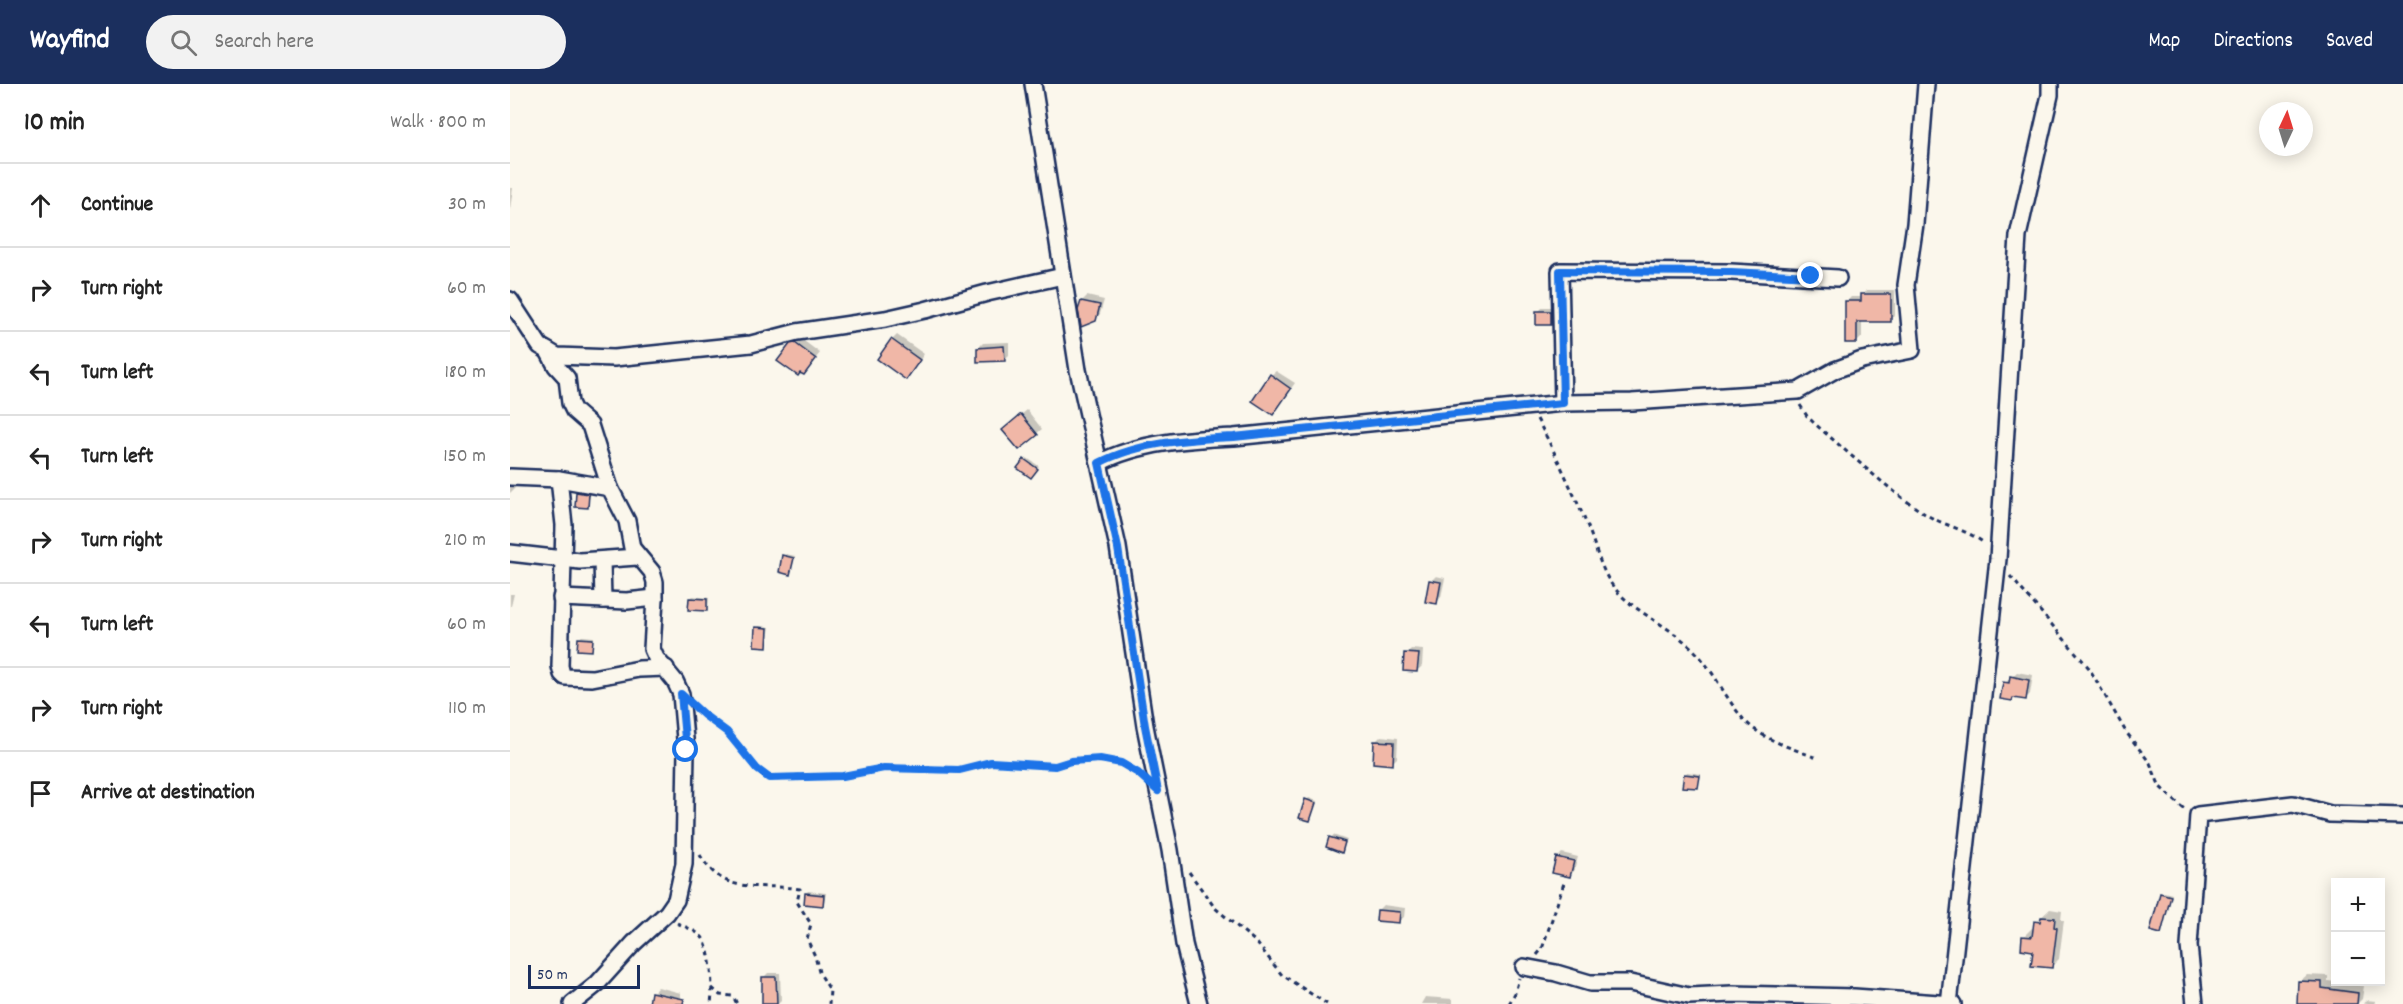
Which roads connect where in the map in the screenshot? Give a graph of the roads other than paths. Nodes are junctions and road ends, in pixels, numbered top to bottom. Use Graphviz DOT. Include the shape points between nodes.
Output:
graph roads {
  1 [pos="1033,84"];
  2 [pos="1926,84"];
  3 [pos="2050,84"];
  4 [pos="1063,276"];
  5 [pos="1838,278"];
  6 [pos="510,300"];
  7 [pos="548,351"];
  8 [pos="1563,403"];
  9 [pos="1099,463"];
  10 [pos="510,477"];
  11 [pos="559,479"];
  12 [pos="610,488"];
  13 [pos="510,553"];
  14 [pos="637,557"];
  15 [pos="562,560"];
  16 [pos="602,560"];
  17 [pos="561,598"];
  18 [pos="655,598"];
  19 [pos="603,600"];
  20 [pos="666,668"];
  21 [pos="2403,816"];
  22 [pos="1524,967"];
  23 [pos="572,1004"];
  24 [pos="1199,1004"];
  25 [pos="1950,1004"];
  26 [pos="2195,1004"];
  1 -- 4 [label="street"];
  2 -- 8 [label="street" via="1916,224 1906,285 1912,350 1862,360 1798,391"];
  3 -- 25 [label="street" via="2018,237 1998,559"];
  4 -- 7 [label="street" via="915,312 751,344 614,358 557,356"];
  4 -- 9 [label="street" via="1078,370"];
  5 -- 8 [label="street" via="1731,272 1560,271"];
  6 -- 7 [label="street" via="540,346"];
  7 -- 12 [label="street" via="567,378 574,411 590,425"];
  8 -- 9 [label="street" via="1193,439 1115,454"];
  9 -- 24 [label="street" via="1118,548 1184,944"];
  10 -- 11 [label="street"];
  11 -- 12 [label="street"];
  11 -- 15 [label="street" via="564,513"];
  12 -- 14 [label="street" via="627,521"];
  13 -- 15 [label="street"];
  14 -- 16 [label="street"];
  14 -- 18 [label="street" via="652,572"];
  15 -- 16 [label="street"];
  15 -- 17 [label="street"];
  16 -- 19 [label="street"];
  17 -- 19 [label="street"];
  17 -- 20 [label="street" via="560,666 565,677 604,678 639,669"];
  18 -- 19 [label="street"];
  18 -- 20 [label="street" via="652,649"];
  20 -- 23 [label="street" via="681,694 686,750 684,864 676,900 597,984"];
  21 -- 26 [label="street" via="2330,814 2293,804 2198,816 2189,946"];
  22 -- 25 [label="street" via="1590,983 1630,983 1689,996 1758,994"];
}
